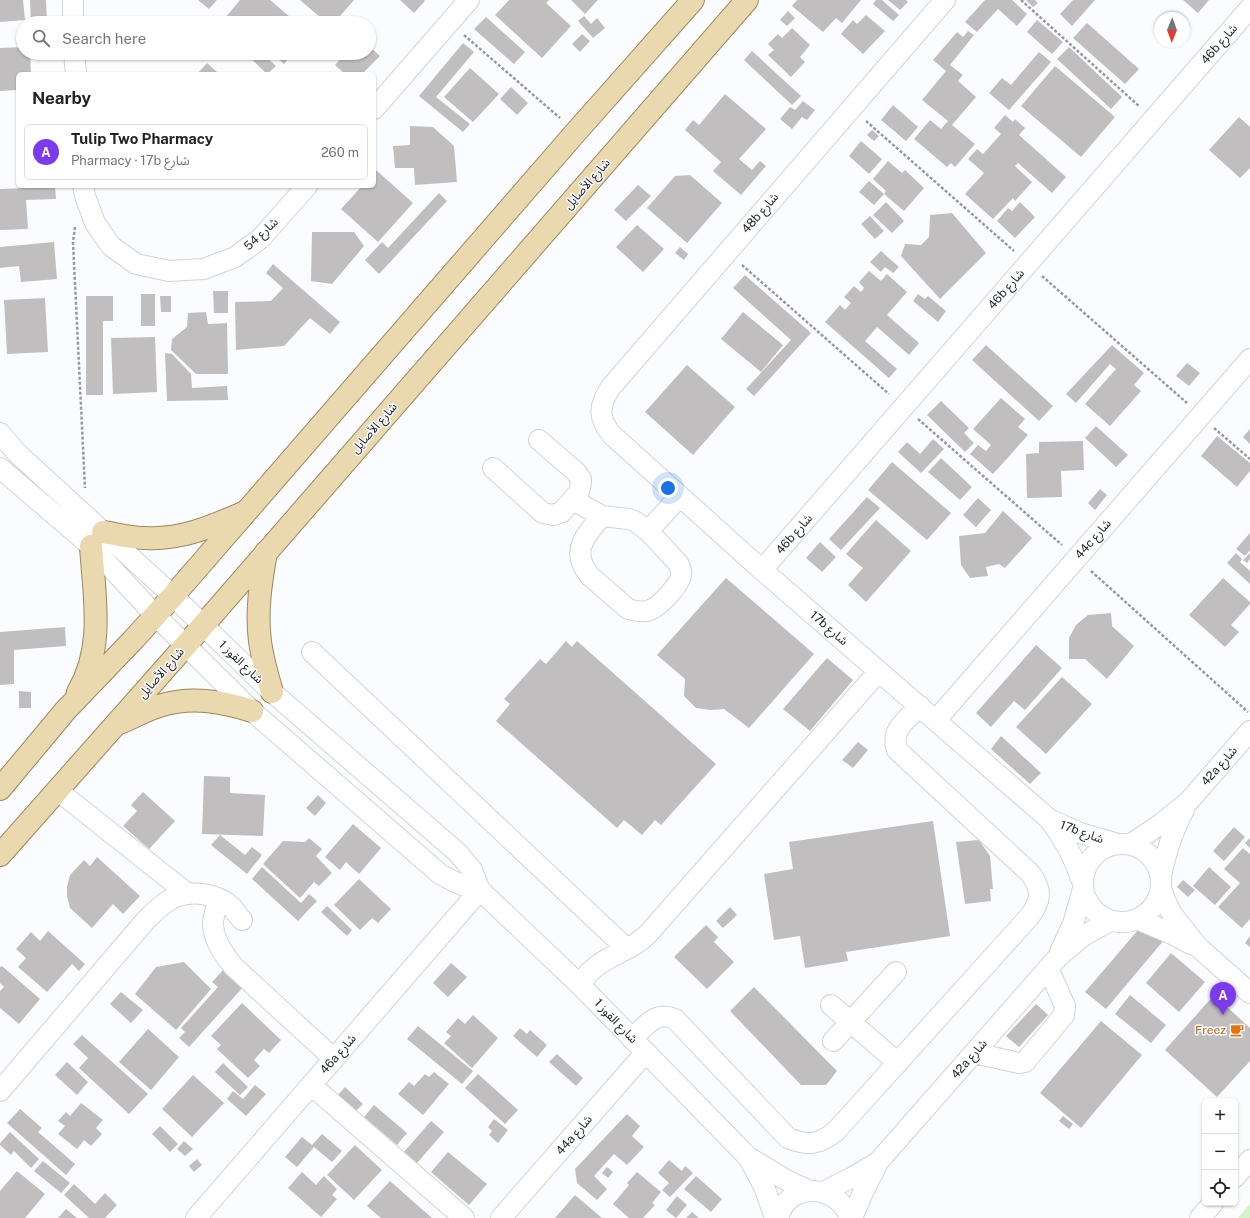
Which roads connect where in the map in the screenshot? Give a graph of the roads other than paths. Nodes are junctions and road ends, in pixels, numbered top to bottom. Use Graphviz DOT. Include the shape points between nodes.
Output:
graph roads {
  1 [pos="73,0"];
  2 [pos="469,0"];
  3 [pos="693,0"];
  4 [pos="747,0"];
  5 [pos="945,0"];
  6 [pos="1250,8"];
  7 [pos="73,16"];
  8 [pos="75,60"];
  9 [pos="76,72"];
  10 [pos="376,107"];
  11 [pos="304,188"];
  12 [pos="84,191"];
  13 [pos="1250,358"];
  14 [pos="0,433"];
  15 [pos="612,435"];
  16 [pos="539,440"];
  17 [pos="0,468"];
  18 [pos="493,468"];
  19 [pos="680,496"];
  20 [pos="573,500"];
  21 [pos="247,511"];
  22 [pos="602,516"];
  23 [pos="648,531"];
  24 [pos="97,539"];
  25 [pos="266,552"];
  26 [pos="762,570"];
  27 [pos="173,596"];
  28 [pos="155,615"];
  29 [pos="203,624"];
  30 [pos="186,645"];
  31 [pos="312,652"];
  32 [pos="879,671"];
  33 [pos="272,692"];
  34 [pos="920,706"];
  35 [pos="65,711"];
  36 [pos="252,711"];
  37 [pos="936,720"];
  38 [pos="112,727"];
  39 [pos="1250,731"];
  40 [pos="0,789"];
  41 [pos="57,790"];
  42 [pos="1188,801"];
  43 [pos="1049,819"];
  44 [pos="1123,844"];
  45 [pos="0,856"];
  46 [pos="1161,882"];
  47 [pos="1082,884"];
  48 [pos="480,890"];
  49 [pos="188,894"];
  50 [pos="219,899"];
  51 [pos="1137,919"];
  52 [pos="242,920"];
  53 [pos="1110,920"];
  54 [pos="1197,946"];
  55 [pos="627,949"];
  56 [pos="1053,962"];
  57 [pos="896,972"];
  58 [pos="580,985"];
  59 [pos="1250,993"];
  60 [pos="832,1005"];
  61 [pos="850,1022"];
  62 [pos="833,1041"];
  63 [pos="639,1046"];
  64 [pos="974,1053"];
  65 [pos="334,1059"];
  66 [pos="898,1063"];
  67 [pos="311,1085"];
  68 [pos="0,1091"];
  69 [pos="748,1156"];
  70 [pos="1250,1160"];
  71 [pos="879,1161"];
  72 [pos="1238,1174"];
  73 [pos="817,1191"];
  74 [pos="1210,1206"];
  75 [pos="196,1218"];
  76 [pos="464,1218"];
  77 [pos="501,1218"];
  78 [pos="775,1218"];
  79 [pos="778,1218"];
  80 [pos="851,1218"];
  81 [pos="1200,1218"];
  1 -- 7 [label="street"];
  2 -- 10 [label="street"];
  3 -- 21 [label="main road"];
  4 -- 25 [label="main road, شارع الأصايل"];
  5 -- 15 [label="street, 48b شارع" via="611,387 601,406 601,418"];
  6 -- 26 [label="street, 46b شارع"];
  8 -- 9 [label="street"];
  11 -- 12 [label="street, شارع 54" via="260,239 235,257 204,269 170,271 136,264 111,246 95,223"];
  13 -- 37 [label="street, 44c شارع"];
  14 -- 24 [label="street, شارع القوز 1" via="17,453 86,517"];
  15 -- 19 [label="street, 17b شارع"];
  16 -- 20 [label="street" via="579,475 581,488"];
  17 -- 24 [label="street, شارع القوز 1"];
  18 -- 20 [label="street" via="543,513 558,514"];
  19 -- 23 [label="street"];
  19 -- 26 [label="street, 17b شارع"];
  20 -- 22 [label="street"];
  21 -- 24 [label="main road" via="185,535"];
  21 -- 27 [label="main road"];
  22 -- 23 [label="street" via="629,519"];
  22 -- 23 [label="street" via="582,541 582,563 590,576 628,609 635,611 657,607 676,587 681,576 678,563"];
  24 -- 27 [label="street, شارع القوز 1"];
  24 -- 28 [label="street, شارع القوز 1"];
  24 -- 35 [label="main road" via="93,585 97,615 95,640 89,666"];
  25 -- 29 [label="main road, شارع الأصايل"];
  25 -- 33 [label="main road" via="258,626"];
  26 -- 32 [label="street, 17b شارع"];
  27 -- 28 [label="main road"];
  27 -- 29 [label="street, شارع القوز 1"];
  28 -- 30 [label="street, شارع القوز 1"];
  28 -- 35 [label="main road"];
  29 -- 30 [label="main road, شارع الأصايل"];
  29 -- 33 [label="street, شارع القوز 1"];
  30 -- 36 [label="street, شارع القوز 1"];
  30 -- 38 [label="main road, شارع الأصايل"];
  31 -- 55 [label="street"];
  32 -- 34 [label="street, 17b شارع"];
  32 -- 55 [label="street" via="648,934"];
  33 -- 48 [label="street, شارع القوز 1" via="458,853 472,870"];
  34 -- 37 [label="street, 17b شارع"];
  34 -- 66 [label="street" via="895,734 897,750 1030,873 1037,883 1039,894 1037,906 1030,916"];
  35 -- 40 [label="main road"];
  36 -- 38 [label="main road" via="212,701 176,702 159,706"];
  36 -- 48 [label="street, شارع القوز 1" via="440,874 453,882"];
  37 -- 43 [label="street, 17b شارع"];
  38 -- 41 [label="main road, شارع الأصايل"];
  39 -- 42 [label="street, 42a شارع"];
  41 -- 45 [label="main road, شارع الأصايل"];
  41 -- 49 [label="street"];
  42 -- 44 [label="street, 42a شارع" via="1162,824"];
  42 -- 46 [label="street, 42a شارع" via="1171,837"];
  43 -- 44 [label="street, 17b شارع" via="1080,833"];
  43 -- 47 [label="street, 17b شارع" via="1068,846"];
  44 -- 46 [label="street" via="1145,850 1155,862"];
  44 -- 47 [label="street" via="1101,849 1092,856 1085,867"];
  46 -- 51 [label="street" via="1158,898 1153,907"];
  46 -- 54 [label="street" via="1172,914"];
  47 -- 53 [label="street" via="1088,903 1098,914"];
  47 -- 56 [label="street, 42a شارع" via="1073,924"];
  48 -- 58 [label="street, شارع القوز 1"];
  48 -- 65 [label="street, 46a شارع"];
  49 -- 50 [label="street" via="205,894"];
  49 -- 68 [label="street" via="172,899 146,920"];
  50 -- 52 [label="street" via="232,908"];
  50 -- 65 [label="street" via="213,923 216,939 224,955"];
  51 -- 53 [label="street" via="1124,922"];
  51 -- 54 [label="street"];
  53 -- 56 [label="street, 42a شارع" via="1083,936"];
  54 -- 59 [label="street"];
  55 -- 58 [label="street" via="596,966"];
  56 -- 64 [label="street, 42a شارع"];
  56 -- 64 [label="street" via="1065,1006 1064,1015 1025,1062 1019,1063"];
  57 -- 61 [label="street"];
  58 -- 63 [label="street, شارع القوز 1"];
  60 -- 61 [label="street"];
  61 -- 62 [label="street"];
  61 -- 66 [label="street"];
  63 -- 66 [label="street, 44a شارع" via="655,1018 668,1016 778,1129 788,1138 800,1143 825,1140 835,1132"];
  63 -- 69 [label="street, شارع القوز 1"];
  63 -- 77 [label="street, 44a شارع"];
  64 -- 71 [label="street, 42a شارع"];
  65 -- 67 [label="street, 46a شارع"];
  67 -- 75 [label="street, 46a شارع"];
  67 -- 76 [label="street"];
  69 -- 73 [label="street, شارع القوز 1" via="788,1181"];
  69 -- 78 [label="street, شارع القوز 1" via="765,1189"];
  70 -- 72 [label="street"];
  71 -- 73 [label="street, 42a شارع" via="853,1177"];
  71 -- 80 [label="street, 42a شارع"];
  73 -- 79 [label="street, 42a شارع" via="800,1193 792,1198"];
  73 -- 80 [label="street, شارع القوز 1" via="833,1196 841,1202"];
  74 -- 81 [label="street"];
}
